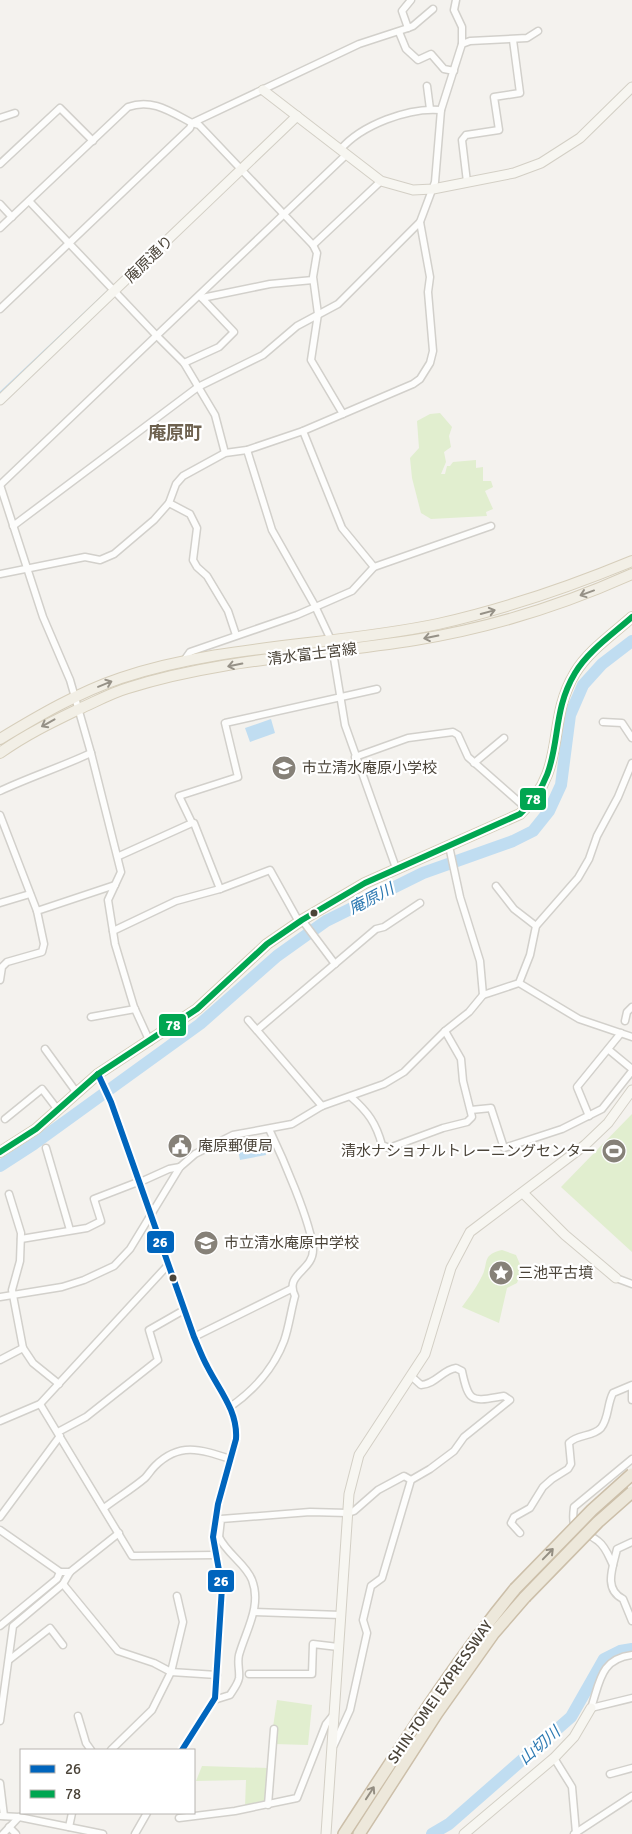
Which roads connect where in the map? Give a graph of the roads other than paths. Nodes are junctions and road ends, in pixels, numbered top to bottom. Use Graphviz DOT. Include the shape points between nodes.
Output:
graph roads {
  1 [pos="411,0"];
  2 [pos="456,0"];
  3 [pos="433,10"];
  4 [pos="408,28"];
  5 [pos="538,31"];
  6 [pos="399,32"];
  7 [pos="513,40"];
  8 [pos="462,44"];
  9 [pos="454,71"];
  10 [pos="427,86"];
  11 [pos="632,88"];
  12 [pos="263,90"];
  13 [pos="430,109"];
  14 [pos="441,110"];
  15 [pos="14,113"];
  16 [pos="297,116"];
  17 [pos="0,118"];
  18 [pos="192,123"];
  19 [pos="93,140"];
  20 [pos="344,152"];
  21 [pos="0,164"];
  22 [pos="241,170"];
  23 [pos="381,181"];
  24 [pos="467,182"];
  25 [pos="433,189"];
  26 [pos="29,201"];
  27 [pos="0,204"];
  28 [pos="284,214"];
  29 [pos="12,217"];
  30 [pos="420,222"];
  31 [pos="0,228"];
  32 [pos="69,243"];
  33 [pos="313,245"];
  34 [pos="313,280"];
  35 [pos="115,292"];
  36 [pos="200,296"];
  37 [pos="0,309"];
  38 [pos="318,314"];
  39 [pos="156,336"];
  40 [pos="184,363"];
  41 [pos="198,387"];
  42 [pos="0,400"];
  43 [pos="343,414"];
  44 [pos="303,431"];
  45 [pos="247,450"];
  46 [pos="225,453"];
  47 [pos="0,485"];
  48 [pos="169,503"];
  49 [pos="13,526"];
  50 [pos="491,526"];
  51 [pos="632,560"];
  52 [pos="374,567"];
  53 [pos="27,569"];
  54 [pos="0,574"];
  55 [pos="632,574"];
  56 [pos="315,606"];
  57 [pos="632,617"];
  58 [pos="236,635"];
  59 [pos="331,640"];
  60 [pos="334,651"];
  61 [pos="183,662"];
  62 [pos="377,689"];
  63 [pos="75,698"];
  64 [pos="340,698"];
  65 [pos="78,710"];
  66 [pos="603,722"];
  67 [pos="504,738"];
  68 [pos="632,738"];
  69 [pos="0,739"];
  70 [pos="0,753"];
  71 [pos="91,753"];
  72 [pos="356,757"];
  73 [pos="474,763"];
  74 [pos="632,763"];
  75 [pos="0,791"];
  76 [pos="526,808"];
  77 [pos="0,814"];
  78 [pos="192,823"];
  79 [pos="449,846"];
  80 [pos="119,856"];
  81 [pos="396,868"];
  82 [pos="115,885"];
  83 [pos="496,886"];
  84 [pos="220,889"];
  85 [pos="30,894"];
  86 [pos="0,903"];
  87 [pos="420,903"];
  88 [pos="37,911"];
  89 [pos="302,923"];
  90 [pos="536,926"];
  91 [pos="113,931"];
  92 [pos="335,964"];
  93 [pos="0,980"];
  94 [pos="519,983"];
  95 [pos="482,995"];
  96 [pos="632,1006"];
  97 [pos="135,1009"];
  98 [pos="91,1017"];
  99 [pos="248,1020"];
  100 [pos="625,1021"];
  101 [pos="257,1030"];
  102 [pos="445,1031"];
  103 [pos="621,1033"];
  104 [pos="632,1037"];
  105 [pos="150,1042"];
  106 [pos="45,1049"];
  107 [pos="609,1050"];
  108 [pos="632,1070"];
  109 [pos="100,1077"];
  110 [pos="632,1090"];
  111 [pos="77,1093"];
  112 [pos="351,1097"];
  113 [pos="322,1106"];
  114 [pos="58,1110"];
  115 [pos="471,1110"];
  116 [pos="589,1116"];
  117 [pos="5,1119"];
  118 [pos="269,1128"];
  119 [pos="46,1148"];
  120 [pos="0,1152"];
  121 [pos="180,1167"];
  122 [pos="138,1182"];
  123 [pos="523,1193"];
  124 [pos="9,1194"];
  125 [pos="149,1216"];
  126 [pos="70,1230"];
  127 [pos="22,1239"];
  128 [pos="168,1265"];
  129 [pos="616,1278"];
  130 [pos="632,1284"];
  131 [pos="291,1288"];
  132 [pos="13,1295"];
  133 [pos="0,1297"];
  134 [pos="184,1310"];
  135 [pos="194,1337"];
  136 [pos="24,1348"];
  137 [pos="0,1360"];
  138 [pos="411,1376"];
  139 [pos="59,1384"];
  140 [pos="632,1387"];
  141 [pos="632,1400"];
  142 [pos="40,1404"];
  143 [pos="230,1407"];
  144 [pos="0,1421"];
  145 [pos="59,1434"];
  146 [pos="230,1459"];
  147 [pos="632,1459"];
  148 [pos="632,1474"];
  149 [pos="411,1480"];
  150 [pos="632,1492"];
  151 [pos="104,1508"];
  152 [pos="348,1513"];
  153 [pos="0,1517"];
  154 [pos="0,1530"];
  155 [pos="119,1533"];
  156 [pos="520,1533"];
  157 [pos="216,1538"];
  158 [pos="632,1542"];
  159 [pos="215,1555"];
  160 [pos="613,1565"];
  161 [pos="60,1572"];
  162 [pos="70,1572"];
  163 [pos="63,1584"];
  164 [pos="177,1596"];
  165 [pos="254,1612"];
  166 [pos="631,1613"];
  167 [pos="341,1615"];
  168 [pos="632,1621"];
  169 [pos="0,1626"];
  170 [pos="63,1645"];
  171 [pos="338,1647"];
  172 [pos="632,1655"];
  173 [pos="9,1660"];
  174 [pos="171,1672"];
  175 [pos="249,1674"];
  176 [pos="217,1675"];
  177 [pos="632,1698"];
  178 [pos="214,1700"];
  179 [pos="591,1708"];
  180 [pos="334,1714"];
  181 [pos="78,1716"];
  182 [pos="0,1721"];
  183 [pos="274,1729"];
  184 [pos="90,1749"];
  185 [pos="112,1749"];
  186 [pos="183,1749"];
  187 [pos="331,1750"];
  188 [pos="554,1758"];
  189 [pos="632,1768"];
  190 [pos="610,1774"];
  191 [pos="0,1783"];
  192 [pos="632,1796"];
  193 [pos="268,1804"];
  194 [pos="72,1814"];
  195 [pos="146,1814"];
  196 [pos="2,1816"];
  197 [pos="19,1817"];
  198 [pos="179,1818"];
  199 [pos="69,1827"];
  200 [pos="9,1828"];
  201 [pos="575,1833"];
  202 [pos="3,1834"];
  203 [pos="16,1834"];
  204 [pos="104,1834"];
  205 [pos="135,1834"];
  206 [pos="326,1834"];
  207 [pos="344,1834"];
  208 [pos="359,1834"];
  209 [pos="464,1834"];
  1 -- 4 [label="street" via="402,11"];
  2 -- 8 [label="street" via="454,10 462,27"];
  3 -- 4 [label="street"];
  4 -- 6 [label="street"];
  5 -- 7 [label="street" via="527,38"];
  6 -- 9 [label="street" via="406,48 418,60 431,54 444,69"];
  6 -- 12 [label="street" via="359,44"];
  7 -- 8 [label="street" via="504,38"];
  7 -- 24 [label="street" via="520,93 494,97 499,130 466,135 462,140"];
  8 -- 9 [label="street"];
  9 -- 14 [label="street"];
  10 -- 13 [label="street"];
  11 -- 24 [label="street" via="580,138 553,156 514,172"];
  12 -- 16 [label="street"];
  12 -- 18 [label="street"];
  13 -- 14 [label="street"];
  13 -- 20 [label="street" via="400,114 351,137"];
  14 -- 25 [label="street"];
  15 -- 17 [label="street"];
  16 -- 20 [label="street"];
  16 -- 22 [label="street, 庵原通り"];
  18 -- 19 [label="street" via="157,105 141,103 128,108"];
  18 -- 22 [label="street" via="199,125"];
  18 -- 32 [label="street"];
  19 -- 21 [label="street" via="60,108"];
  19 -- 26 [label="street"];
  20 -- 23 [label="street"];
  20 -- 28 [label="street"];
  22 -- 28 [label="street"];
  22 -- 35 [label="street, 庵原通り"];
  23 -- 25 [label="street" via="413,190"];
  23 -- 33 [label="street"];
  24 -- 25 [label="street"];
  25 -- 30 [label="street"];
  26 -- 29 [label="street"];
  26 -- 32 [label="street"];
  27 -- 29 [label="street"];
  28 -- 33 [label="street"];
  28 -- 36 [label="street"];
  29 -- 31 [label="street"];
  30 -- 38 [label="street" via="338,304"];
  30 -- 43 [label="street" via="430,277 428,292 433,351 430,363 413,384"];
  32 -- 35 [label="street"];
  32 -- 37 [label="street"];
  33 -- 34 [label="street" via="318,257"];
  34 -- 36 [label="street"];
  34 -- 38 [label="street"];
  35 -- 39 [label="street"];
  35 -- 42 [label="street, 庵原通り"];
  36 -- 39 [label="street"];
  36 -- 40 [label="street" via="234,332 220,347"];
  38 -- 41 [label="street" via="297,326 263,355"];
  38 -- 43 [label="street" via="311,360"];
  39 -- 40 [label="street"];
  39 -- 47 [label="street"];
  40 -- 41 [label="street"];
  41 -- 46 [label="street" via="215,415"];
  41 -- 49 [label="street"];
  43 -- 44 [label="street"];
  44 -- 45 [label="street"];
  44 -- 52 [label="street" via="342,528"];
  45 -- 46 [label="street"];
  45 -- 56 [label="street" via="272,530"];
  46 -- 48 [label="street" via="182,476"];
  47 -- 49 [label="street"];
  48 -- 53 [label="street" via="114,554 100,560 85,557"];
  48 -- 58 [label="street" via="190,514 197,528 193,560 228,611"];
  49 -- 53 [label="street"];
  50 -- 52 [label="street"];
  59 -- 51 [label="main road, 清水富士宮線, one-way" via="436,624 484,612 540,597"];
  52 -- 56 [label="street" via="352,591"];
  53 -- 54 [label="street"];
  53 -- 63 [label="street"];
  55 -- 60 [label="main road, 清水富士宮線, one-way" via="548,607 492,623 417,639"];
  56 -- 58 [label="street"];
  56 -- 59 [label="street"];
  57 -- 76 [label="main road" via="594,650 575,673 564,699 551,769"];
  58 -- 61 [label="street" via="190,652"];
  59 -- 60 [label="street"];
  59 -- 61 [label="main road, 清水富士宮線"];
  60 -- 64 [label="street"];
  60 -- 65 [label="main road, 清水富士宮線, one-way" via="183,674 127,688"];
  63 -- 61 [label="main road, 清水富士宮線, one-way" via="121,678"];
  62 -- 64 [label="street"];
  63 -- 65 [label="street"];
  63 -- 69 [label="main road, 清水富士宮線"];
  64 -- 72 [label="street" via="344,725"];
  64 -- 78 [label="street" via="225,723 238,777 179,796"];
  65 -- 70 [label="main road, 清水富士宮線, one-way" via="48,723"];
  65 -- 71 [label="street"];
  66 -- 68 [label="street" via="622,723"];
  67 -- 73 [label="street"];
  71 -- 75 [label="street"];
  71 -- 80 [label="street"];
  72 -- 73 [label="street" via="408,738 453,732"];
  72 -- 81 [label="street"];
  73 -- 76 [label="street"];
  74 -- 90 [label="street" via="578,878"];
  76 -- 79 [label="main road" via="512,819"];
  77 -- 85 [label="street"];
  78 -- 80 [label="street"];
  78 -- 84 [label="street"];
  79 -- 81 [label="main road"];
  79 -- 95 [label="street" via="460,898 480,960"];
  80 -- 82 [label="street" via="121,872"];
  81 -- 89 [label="main road" via="364,883"];
  82 -- 88 [label="street"];
  82 -- 91 [label="street" via="108,900"];
  83 -- 90 [label="street" via="514,908"];
  84 -- 89 [label="street" via="270,870"];
  84 -- 91 [label="street" via="176,901"];
  85 -- 86 [label="street"];
  85 -- 88 [label="street"];
  87 -- 92 [label="street" via="376,929"];
  88 -- 93 [label="street" via="44,944 42,952 7,962"];
  89 -- 92 [label="street"];
  89 -- 105 [label="main road" via="267,944 197,1009"];
  90 -- 94 [label="street" via="530,955"];
  91 -- 97 [label="street"];
  92 -- 101 [label="street"];
  94 -- 95 [label="street"];
  94 -- 103 [label="street" via="579,1019"];
  95 -- 102 [label="street" via="469,1012"];
  96 -- 100 [label="street"];
  97 -- 98 [label="street"];
  97 -- 105 [label="street"];
  99 -- 101 [label="street"];
  101 -- 113 [label="street"];
  102 -- 112 [label="street" via="404,1072"];
  102 -- 115 [label="street" via="461,1059"];
  103 -- 104 [label="street"];
  103 -- 107 [label="street"];
  105 -- 109 [label="main road"];
  106 -- 111 [label="street"];
  107 -- 108 [label="street"];
  107 -- 116 [label="street" via="577,1087"];
  108 -- 116 [label="street" via="602,1109"];
  109 -- 111 [label="main road"];
  109 -- 122 [label="street"];
  110 -- 123 [label="street" via="608,1123 585,1145"];
  111 -- 114 [label="main road"];
  112 -- 113 [label="street"];
  112 -- 115 [label="street" via="368,1112 382,1145 389,1148 467,1122 472,1117"];
  113 -- 118 [label="street" via="292,1124"];
  114 -- 117 [label="street" via="42,1089"];
  114 -- 120 [label="main road"];
  115 -- 116 [label="street" via="491,1108 504,1148 562,1129"];
  118 -- 121 [label="street" via="241,1133 208,1146"];
  118 -- 131 [label="street" via="300,1204 313,1250 308,1265 292,1280"];
  119 -- 126 [label="street"];
  121 -- 122 [label="street" via="169,1168"];
  121 -- 125 [label="street"];
  122 -- 125 [label="street"];
  122 -- 126 [label="street" via="94,1199 101,1221 87,1228"];
  123 -- 129 [label="street" via="565,1235"];
  123 -- 138 [label="street" via="470,1232 451,1268 425,1354"];
  124 -- 127 [label="street"];
  125 -- 128 [label="street"];
  125 -- 132 [label="street" via="123,1258 100,1274 62,1287"];
  126 -- 127 [label="street"];
  127 -- 132 [label="street"];
  128 -- 134 [label="street"];
  128 -- 139 [label="street"];
  129 -- 130 [label="street"];
  131 -- 135 [label="street"];
  131 -- 143 [label="street" via="295,1296 284,1340 273,1365 248,1395"];
  132 -- 133 [label="street"];
  132 -- 136 [label="street"];
  134 -- 135 [label="street"];
  134 -- 145 [label="street" via="149,1330 158,1360 86,1417"];
  135 -- 143 [label="street"];
  136 -- 137 [label="street"];
  136 -- 139 [label="street" via="33,1363"];
  138 -- 149 [label="street" via="421,1385 429,1385 456,1368 462,1371 469,1395 474,1399 483,1401 504,1396 510,1400 464,1437 454,1451"];
  138 -- 152 [label="street" via="360,1455 351,1482"];
  139 -- 142 [label="street"];
  140 -- 141 [label="street"];
  140 -- 156 [label="street" via="613,1393 606,1421 600,1430 572,1439 568,1469 543,1487 530,1508 514,1517 511,1523"];
  142 -- 144 [label="street"];
  142 -- 145 [label="street"];
  143 -- 146 [label="street" via="237,1428"];
  145 -- 151 [label="street"];
  145 -- 153 [label="street"];
  146 -- 151 [label="street" via="187,1449 172,1452 145,1478"];
  146 -- 157 [label="street" via="218,1504"];
  147 -- 160 [label="street" via="574,1507 572,1521 576,1530 599,1542"];
  207 -- 148 [label="highway, SHIN-TOMEI EXPRESSWAY, one-way, bridge" via="458,1661 515,1590 585,1517"];
  149 -- 152 [label="street" via="404,1476 378,1490"];
  149 -- 187 [label="street" via="382,1578 371,1586 363,1620 367,1633 350,1710"];
  150 -- 208 [label="highway, SHIN-TOMEI EXPRESSWAY, bridge" via="524,1597 471,1665"];
  151 -- 155 [label="street"];
  152 -- 157 [label="street" via="310,1512 221,1519"];
  152 -- 167 [label="street"];
  154 -- 161 [label="street"];
  155 -- 159 [label="street" via="132,1556"];
  155 -- 162 [label="street"];
  157 -- 159 [label="street"];
  157 -- 165 [label="street" via="249,1574 254,1590"];
  158 -- 160 [label="street" via="617,1549"];
  159 -- 176 [label="street" via="222,1587"];
  160 -- 166 [label="street" via="610,1581"];
  161 -- 162 [label="street"];
  161 -- 169 [label="street" via="57,1579"];
  162 -- 163 [label="street"];
  163 -- 173 [label="street" via="13,1626"];
  163 -- 174 [label="street" via="118,1651"];
  164 -- 174 [label="street" via="183,1622"];
  165 -- 167 [label="street"];
  165 -- 178 [label="street" via="238,1657 238,1683 230,1695"];
  166 -- 168 [label="street"];
  167 -- 171 [label="street"];
  170 -- 173 [label="street" via="50,1628"];
  171 -- 175 [label="street" via="313,1644 312,1674"];
  171 -- 180 [label="street"];
  172 -- 179 [label="street" via="621,1656 609,1663"];
  173 -- 182 [label="street"];
  174 -- 176 [label="street"];
  174 -- 185 [label="street" via="152,1710"];
  176 -- 178 [label="street"];
  177 -- 179 [label="street"];
  178 -- 186 [label="street"];
  179 -- 188 [label="street" via="574,1737"];
  180 -- 187 [label="street"];
  180 -- 193 [label="street" via="326,1724 297,1798"];
  181 -- 184 [label="street"];
  183 -- 193 [label="street"];
  187 -- 206 [label="street"];
  188 -- 201 [label="street" via="572,1787"];
  188 -- 209 [label="street"];
  189 -- 190 [label="street"];
  191 -- 196 [label="street"];
  192 -- 201 [label="street"];
  193 -- 198 [label="street"];
  194 -- 199 [label="street"];
  195 -- 205 [label="street"];
  196 -- 197 [label="street"];
  197 -- 199 [label="street"];
  197 -- 200 [label="street"];
  199 -- 204 [label="street"];
  200 -- 202 [label="street"];
  200 -- 203 [label="street"];
}
